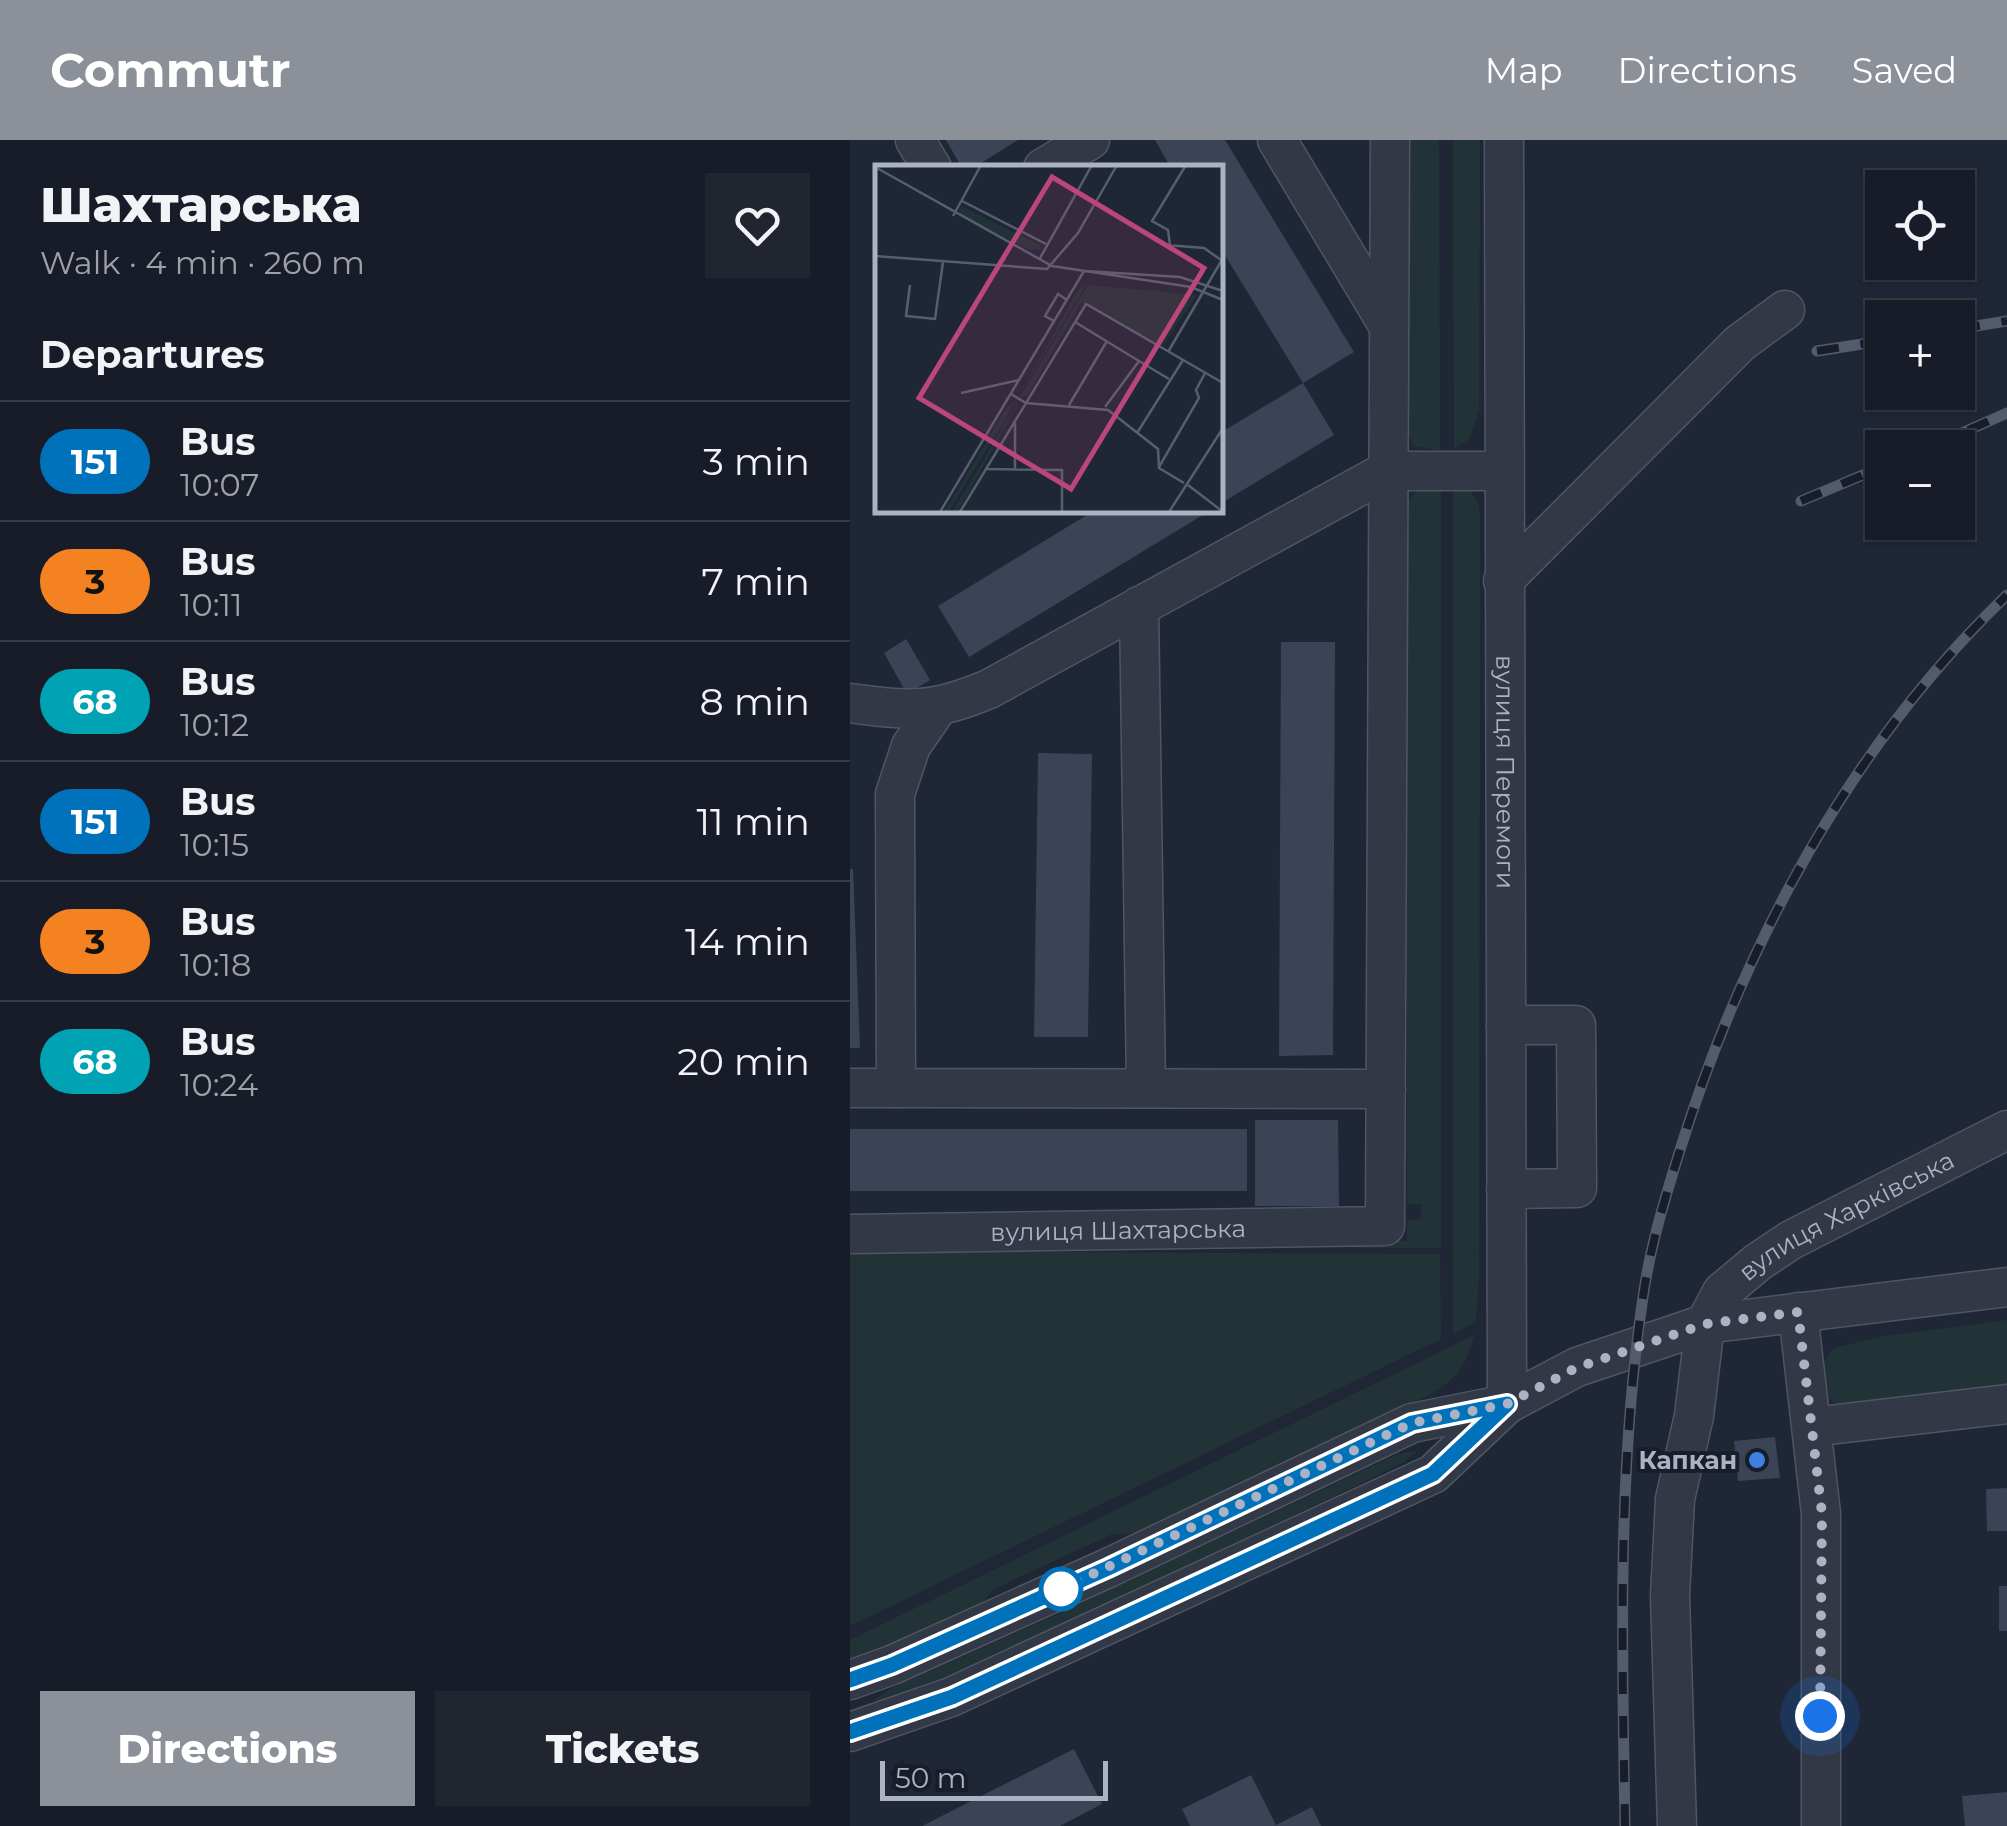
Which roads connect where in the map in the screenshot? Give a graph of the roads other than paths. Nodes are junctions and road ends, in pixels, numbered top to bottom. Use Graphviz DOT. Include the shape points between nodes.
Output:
graph roads {
  1 [pos="915,140"];
  2 [pos="1090,140"];
  3 [pos="1277,140"];
  4 [pos="1390,140"];
  5 [pos="1504,140"];
  6 [pos="930,165"];
  7 [pos="1048,165"];
  8 [pos="1785,310"];
  9 [pos="1389,328"];
  10 [pos="1503,470"];
  11 [pos="1387,471"];
  12 [pos="1503,581"];
  13 [pos="1139,606"];
  14 [pos="850,703"];
  15 [pos="938,707"];
  16 [pos="1506,1025"];
  17 [pos="850,1088"];
  18 [pos="896,1088"];
  19 [pos="1146,1088"];
  20 [pos="1386,1089"];
  21 [pos="2007,1130"];
  22 [pos="1506,1189"];
  23 [pos="850,1234"];
  24 [pos="2007,1287"];
  25 [pos="1798,1312"];
  26 [pos="1705,1324"];
  27 [pos="1507,1404"];
  28 [pos="2007,1404"];
  29 [pos="1812,1427"];
  30 [pos="850,1680"];
  31 [pos="850,1732"];
  32 [pos="1676,1826"];
  33 [pos="1821,1826"];
  1 -- 6 [label="street"];
  2 -- 7 [label="street"];
  3 -- 9 [label="street"];
  4 -- 9 [label="street"];
  5 -- 10 [label="street, вулиця Перемоги"];
  8 -- 12 [label="street" via="1740,344"];
  9 -- 11 [label="street"];
  10 -- 11 [label="street"];
  10 -- 12 [label="street, вулиця Перемоги"];
  11 -- 13 [label="street"];
  11 -- 20 [label="street"];
  12 -- 16 [label="street, вулиця Перемоги"];
  13 -- 15 [label="street" via="989,689"];
  13 -- 19 [label="street"];
  14 -- 15 [label="street" via="905,711"];
  15 -- 18 [label="street" via="911,746 895,794"];
  16 -- 22 [label="street, вулиця Перемоги"];
  16 -- 22 [label="street" via="1576,1025 1576,1188"];
  17 -- 18 [label="street"];
  18 -- 19 [label="street"];
  19 -- 20 [label="street"];
  20 -- 23 [label="street, вулиця Шахтарська" via="1384,1226"];
  21 -- 26 [label="street, вулиця Харківська" via="1791,1240 1722,1292"];
  22 -- 27 [label="street, вулиця Перемоги"];
  24 -- 25 [label="street"];
  25 -- 26 [label="street"];
  25 -- 29 [label="street"];
  26 -- 27 [label="street" via="1576,1368"];
  26 -- 32 [label="street" via="1675,1499 1670,1595"];
  27 -- 30 [label="street" via="1412,1423 1108,1568"];
  27 -- 31 [label="street" via="1433,1474 952,1697"];
  28 -- 29 [label="street"];
  29 -- 33 [label="street" via="1822,1514"];
}
